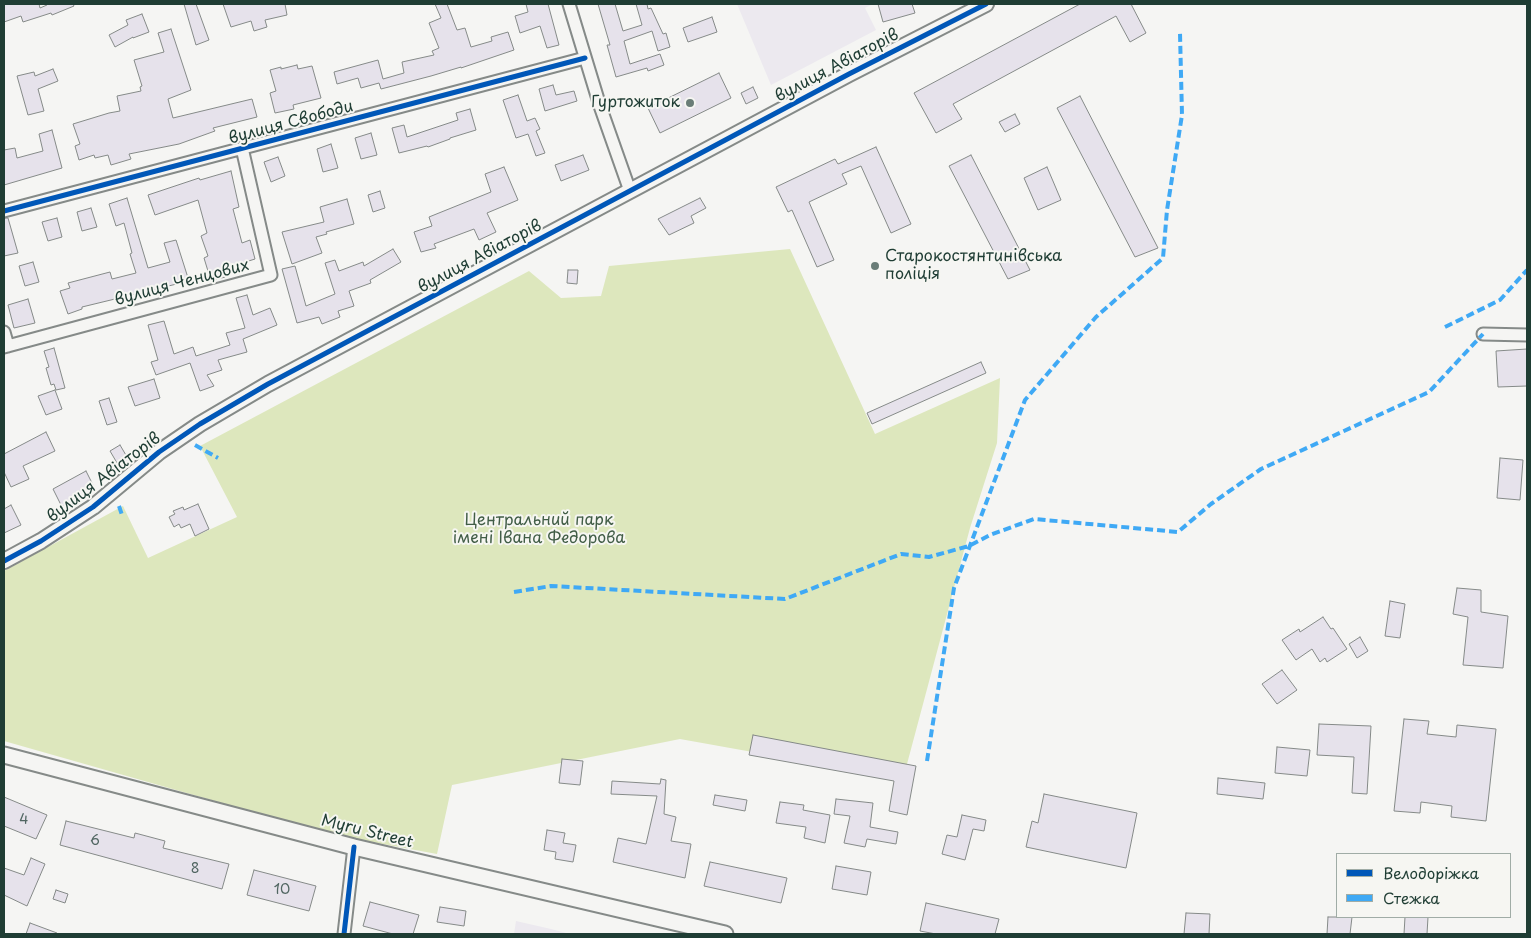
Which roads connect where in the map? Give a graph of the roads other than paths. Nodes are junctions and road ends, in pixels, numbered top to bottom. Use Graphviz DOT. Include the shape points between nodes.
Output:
graph roads {
  1 [pos="568,4"];
  2 [pos="986,4"];
  3 [pos="585,58"];
  4 [pos="242,148"];
  5 [pos="630,191"];
  6 [pos="4,211"];
  7 [pos="4,332"];
  8 [pos="1483,334"];
  9 [pos="1527,335"];
  10 [pos="6,347"];
  11 [pos="4,561"];
  12 [pos="4,755"];
  13 [pos="354,847"];
  14 [pos="344,934"];
  15 [pos="725,934"];
  1 -- 3 [label="street"];
  2 -- 5 [label="street, вулиця Авіаторів"];
  3 -- 4 [label="street, вулиця Свободи"];
  3 -- 5 [label="street"];
  4 -- 6 [label="street, вулиця Свободи"];
  4 -- 10 [label="street, вулиця Ченцових" via="271,275"];
  5 -- 11 [label="street, вулиця Авіаторів" via="268,384 200,424 159,452 93,507"];
  7 -- 10 [label="street"];
  8 -- 9 [label="street"];
  12 -- 13 [label="main road, Myru Street"];
  13 -- 14 [label="street"];
  13 -- 15 [label="main road, Myru Street"];
}
